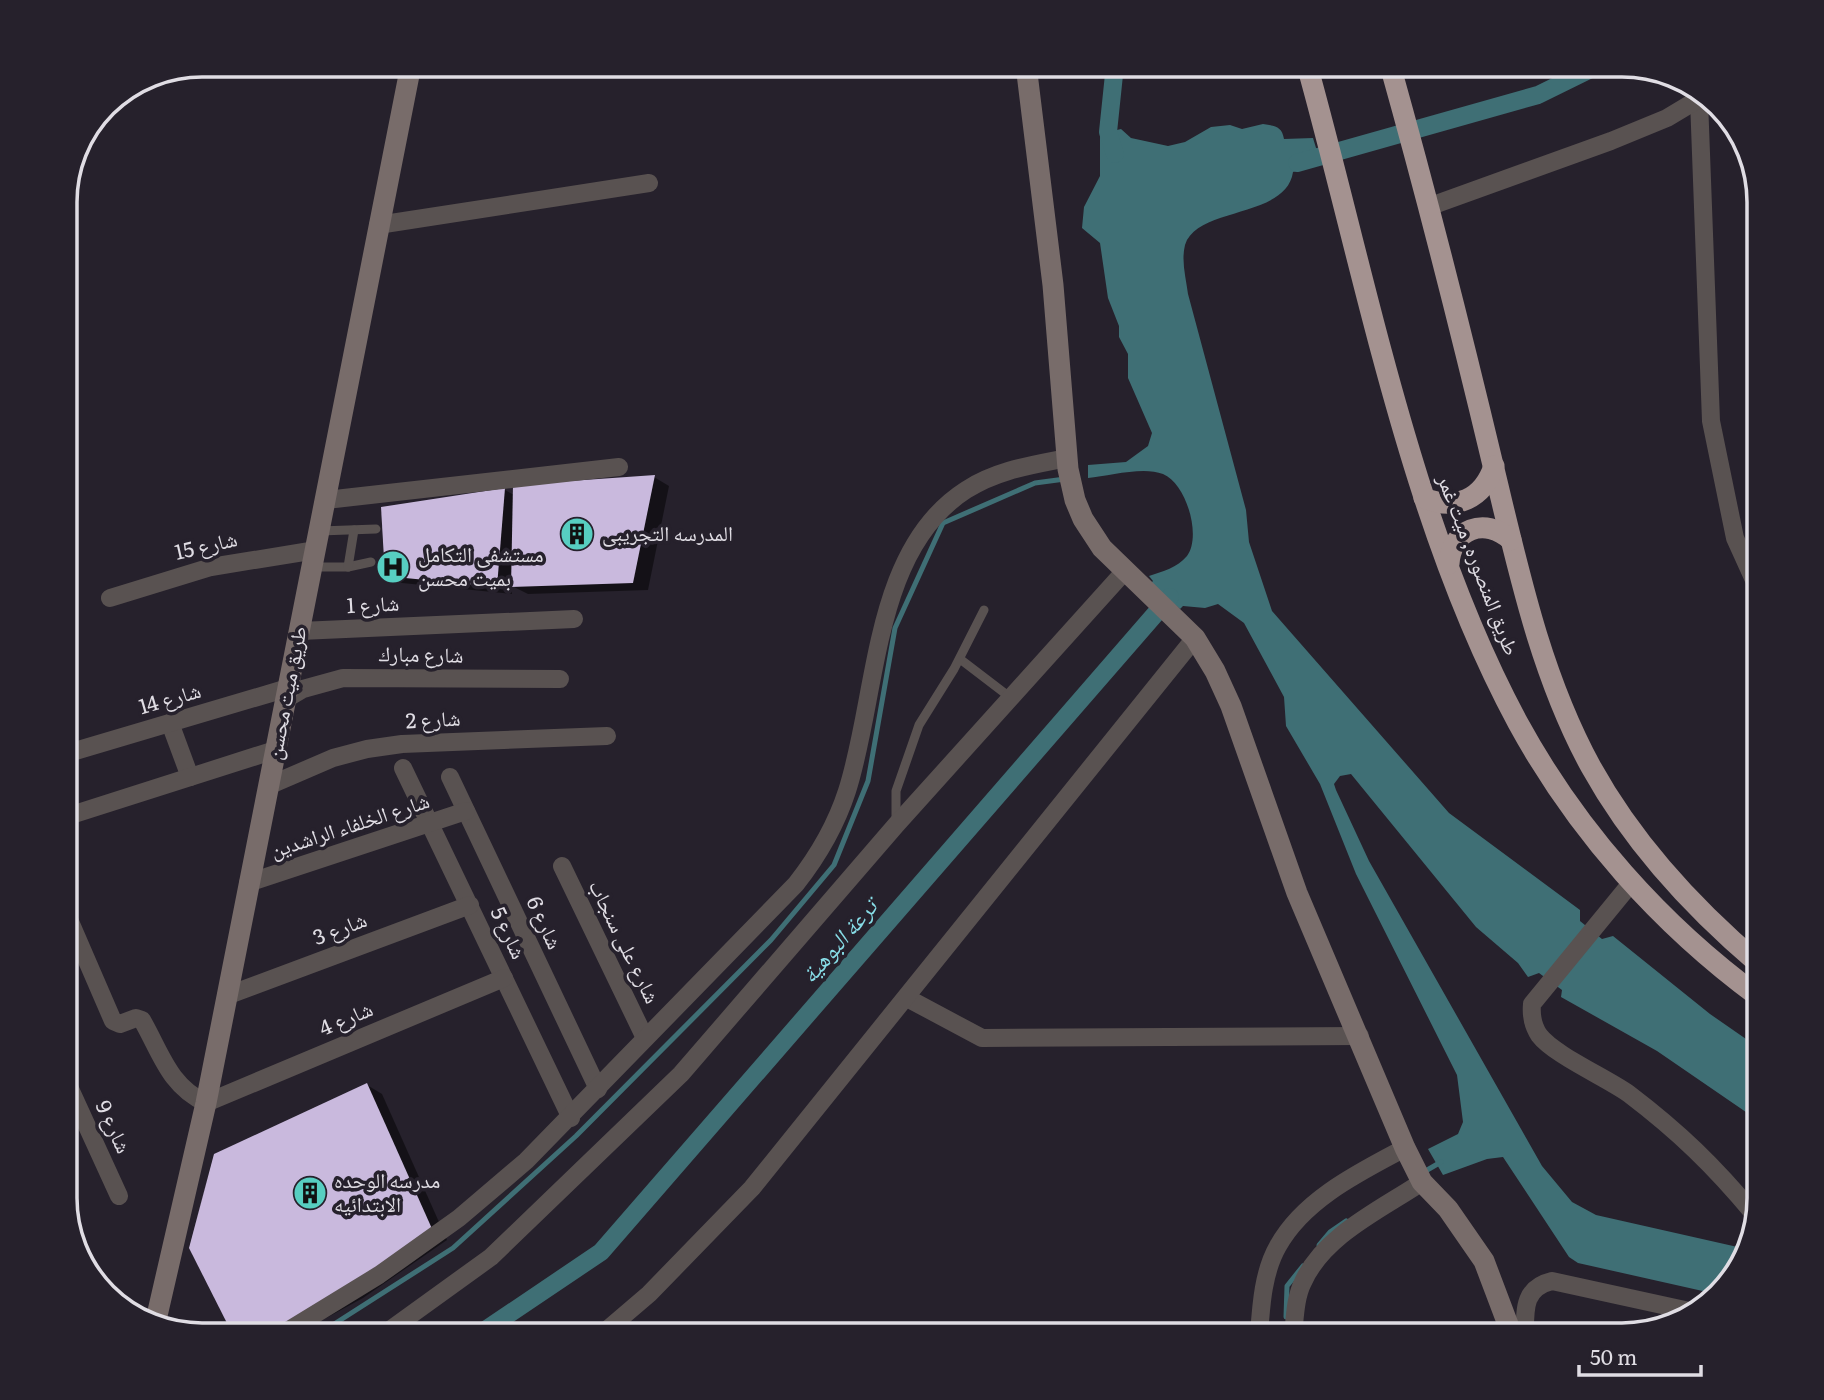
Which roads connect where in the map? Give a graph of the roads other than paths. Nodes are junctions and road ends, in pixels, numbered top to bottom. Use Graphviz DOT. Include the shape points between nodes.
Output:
graph roads {
  1 [pos="409,77"];
  2 [pos="1027,77"];
  3 [pos="1310,77"];
  4 [pos="1393,77"];
  5 [pos="1696,101"];
  6 [pos="1703,107"];
  7 [pos="649,183"];
  8 [pos="1429,208"];
  9 [pos="378,225"];
  10 [pos="1494,466"];
  11 [pos="619,467"];
  12 [pos="1068,471"];
  13 [pos="1424,498"];
  14 [pos="326,500"];
  15 [pos="376,529"];
  16 [pos="354,530"];
  17 [pos="1511,540"];
  18 [pos="316,549"];
  19 [pos="371,562"];
  20 [pos="1449,564"];
  21 [pos="1747,564"];
  22 [pos="348,567"];
  23 [pos="1125,572"];
  24 [pos="110,598"];
  25 [pos="984,610"];
  26 [pos="574,619"];
  27 [pos="300,631"];
  28 [pos="1195,638"];
  29 [pos="960,659"];
  30 [pos="560,680"];
  31 [pos="287,694"];
  32 [pos="1011,698"];
  33 [pos="170,723"];
  34 [pos="607,736"];
  35 [pos="77,750"];
  36 [pos="275,750"];
  37 [pos="403,768"];
  38 [pos="190,777"];
  39 [pos="450,777"];
  40 [pos="268,786"];
  41 [pos="466,811"];
  42 [pos="77,813"];
  43 [pos="430,822"];
  44 [pos="896,825"];
  45 [pos="562,866"];
  46 [pos="1632,882"];
  47 [pos="248,883"];
  48 [pos="470,905"];
  49 [pos="77,938"];
  50 [pos="1747,954"];
  51 [pos="504,978"];
  52 [pos="1747,987"];
  53 [pos="226,996"];
  54 [pos="907,998"];
  55 [pos="1360,1036"];
  56 [pos="645,1038"];
  57 [pos="598,1089"];
  58 [pos="206,1102"];
  59 [pos="77,1105"];
  60 [pos="571,1118"];
  61 [pos="1408,1152"];
  62 [pos="1421,1179"];
  63 [pos="119,1196"];
  64 [pos="1747,1205"];
  65 [pos="1680,1309"];
  66 [pos="157,1314"];
  67 [pos="301,1323"];
  68 [pos="400,1323"];
  69 [pos="615,1323"];
  70 [pos="1261,1323"];
  71 [pos="1295,1323"];
  72 [pos="1507,1323"];
  73 [pos="1526,1323"];
  1 -- 9 [label="street, طريق ميت محسن"];
  2 -- 12 [label="street" via="1053,285"];
  3 -- 13 [label="highway, طريق المنصوره, ميت غمر"];
  4 -- 8 [label="highway, طريق المنصوره, ميت غمر"];
  5 -- 8 [label="street" via="1611,141"];
  6 -- 21 [label="street" via="1711,421 1735,538"];
  7 -- 9 [label="street"];
  8 -- 10 [label="highway, طريق المنصوره, ميت غمر"];
  9 -- 14 [label="street, طريق ميت محسن"];
  10 -- 13 [label="highway" via="1483,489 1473,497 1449,505"];
  10 -- 17 [label="highway, طريق المنصوره, ميت غمر"];
  11 -- 14 [label="street"];
  12 -- 23 [label="street" via="1091,532"];
  12 -- 56 [label="street" via="991,476 946,505 924,529 895,584 849,784 817,857"];
  13 -- 20 [label="highway, طريق المنصوره, ميت غمر"];
  14 -- 18 [label="street, طريق ميت محسن"];
  15 -- 16 [label="lane"];
  16 -- 18 [label="lane"];
  16 -- 22 [label="lane"];
  17 -- 20 [label="highway" via="1493,528 1471,529 1454,543"];
  17 -- 50 [label="highway, طريق المنصوره, ميت غمر" via="1549,670 1591,767 1652,857"];
  18 -- 22 [label="lane"];
  18 -- 24 [label="street, شارع 15" via="211,567"];
  18 -- 27 [label="street, طريق ميت محسن"];
  19 -- 22 [label="lane"];
  20 -- 46 [label="highway, طريق المنصوره, ميت غمر" via="1519,724 1571,806"];
  23 -- 28 [label="street"];
  23 -- 32 [label="street"];
  25 -- 29 [label="lane"];
  26 -- 27 [label="street, شارع 1"];
  27 -- 31 [label="street, طريق ميت محسن"];
  28 -- 54 [label="street"];
  28 -- 55 [label="street" via="1231,706 1297,893"];
  29 -- 32 [label="lane"];
  29 -- 44 [label="lane" via="915,735 895,791"];
  30 -- 31 [label="street, شارع مبارك" via="343,678"];
  31 -- 33 [label="street, شارع 14"];
  31 -- 36 [label="street, طريق ميت محسن"];
  32 -- 44 [label="street"];
  33 -- 35 [label="street, شارع 14"];
  33 -- 38 [label="street"];
  34 -- 40 [label="street, شارع 2" via="402,744 333,758"];
  36 -- 38 [label="street"];
  36 -- 40 [label="street, طريق ميت محسن"];
  37 -- 43 [label="street, شارع 5"];
  38 -- 42 [label="street"];
  39 -- 41 [label="street, شارع 6"];
  40 -- 47 [label="street, طريق ميت محسن"];
  41 -- 43 [label="street, شارع الخلفاء الراشدين"];
  41 -- 57 [label="street, شارع 6"];
  43 -- 47 [label="street, شارع الخلفاء الراشدين"];
  43 -- 48 [label="street, شارع 5"];
  44 -- 68 [label="street" via="681,1074 491,1257"];
  45 -- 56 [label="street, شارع على سنجاب"];
  46 -- 52 [label="highway, طريق المنصوره, ميت غمر" via="1682,933"];
  46 -- 64 [label="street" via="1549,981 1532,1004 1531,1016 1539,1035 1627,1093 1696,1147"];
  47 -- 53 [label="street, طريق ميت محسن"];
  48 -- 51 [label="street, شارع 5"];
  48 -- 53 [label="street, شارع 3"];
  49 -- 58 [label="street" via="113,1021 141,1019 177,1083"];
  51 -- 58 [label="street, شارع 4"];
  51 -- 60 [label="street, شارع 5"];
  53 -- 58 [label="street, طريق ميت محسن"];
  54 -- 55 [label="street" via="982,1038"];
  54 -- 69 [label="street" via="752,1188"];
  55 -- 61 [label="street"];
  56 -- 57 [label="street"];
  57 -- 60 [label="street"];
  58 -- 66 [label="street, طريق ميت محسن"];
  59 -- 63 [label="street, شارع 9"];
  60 -- 67 [label="street" via="459,1218"];
  61 -- 62 [label="street"];
  61 -- 70 [label="street" via="1334,1188 1278,1245 1266,1282"];
  62 -- 71 [label="street" via="1358,1223 1310,1268 1301,1284"];
  62 -- 72 [label="street" via="1484,1261"];
  65 -- 73 [label="street" via="1552,1281 1538,1286 1528,1297"];
}
